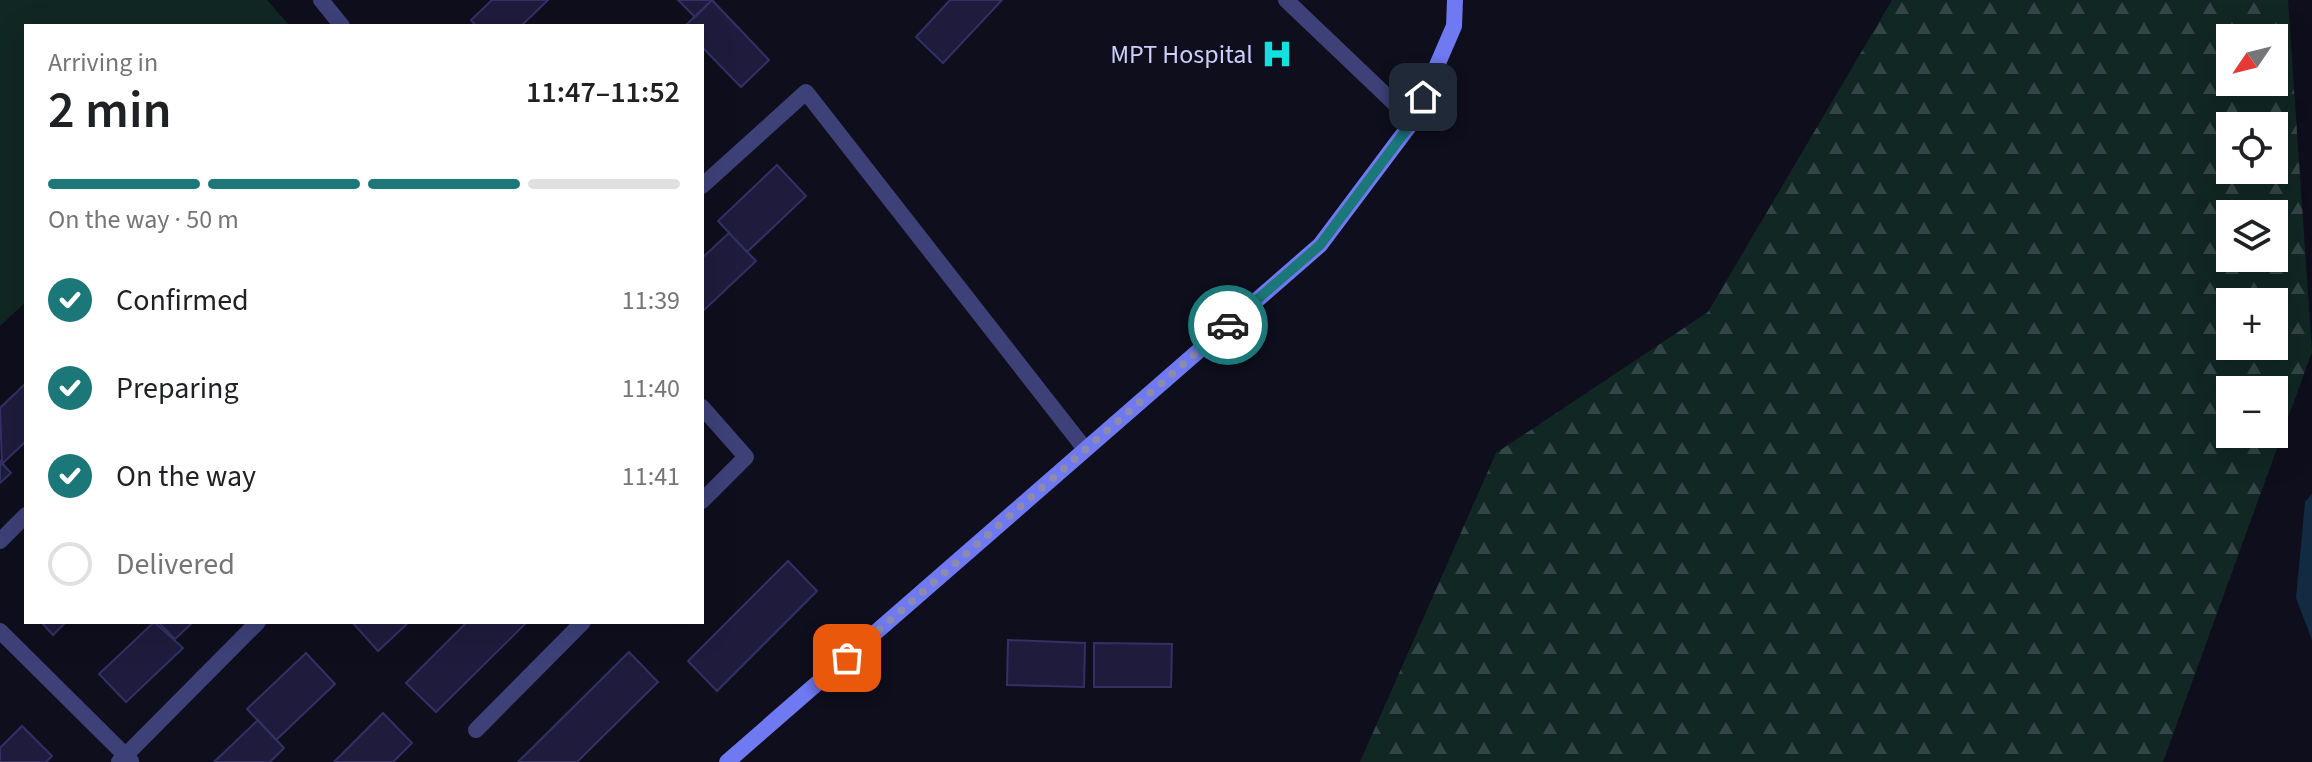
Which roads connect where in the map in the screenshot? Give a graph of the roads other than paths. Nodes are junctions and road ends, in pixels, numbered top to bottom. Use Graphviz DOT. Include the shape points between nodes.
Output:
graph roads {
  1 [pos="321,0"];
  2 [pos="1286,0"];
  3 [pos="1455,0"];
  4 [pos="340,24"];
  5 [pos="1413,121"];
  6 [pos="704,184"];
  7 [pos="704,409"];
  8 [pos="1085,449"];
  9 [pos="704,499"];
  10 [pos="24,517"];
  11 [pos="0,541"];
  12 [pos="256,624"];
  13 [pos="581,624"];
  14 [pos="0,631"];
  15 [pos="476,730"];
  16 [pos="125,760"];
  17 [pos="727,762"];
  1 -- 4 [label="street"];
  2 -- 5 [label="street"];
  3 -- 5 [label="street" via="1454,26"];
  5 -- 8 [label="street" via="1320,245"];
  6 -- 8 [label="street" via="806,92"];
  7 -- 9 [label="street" via="746,457"];
  8 -- 17 [label="street"];
  10 -- 11 [label="street"];
  12 -- 16 [label="street"];
  13 -- 15 [label="street"];
  14 -- 16 [label="street"];
}
